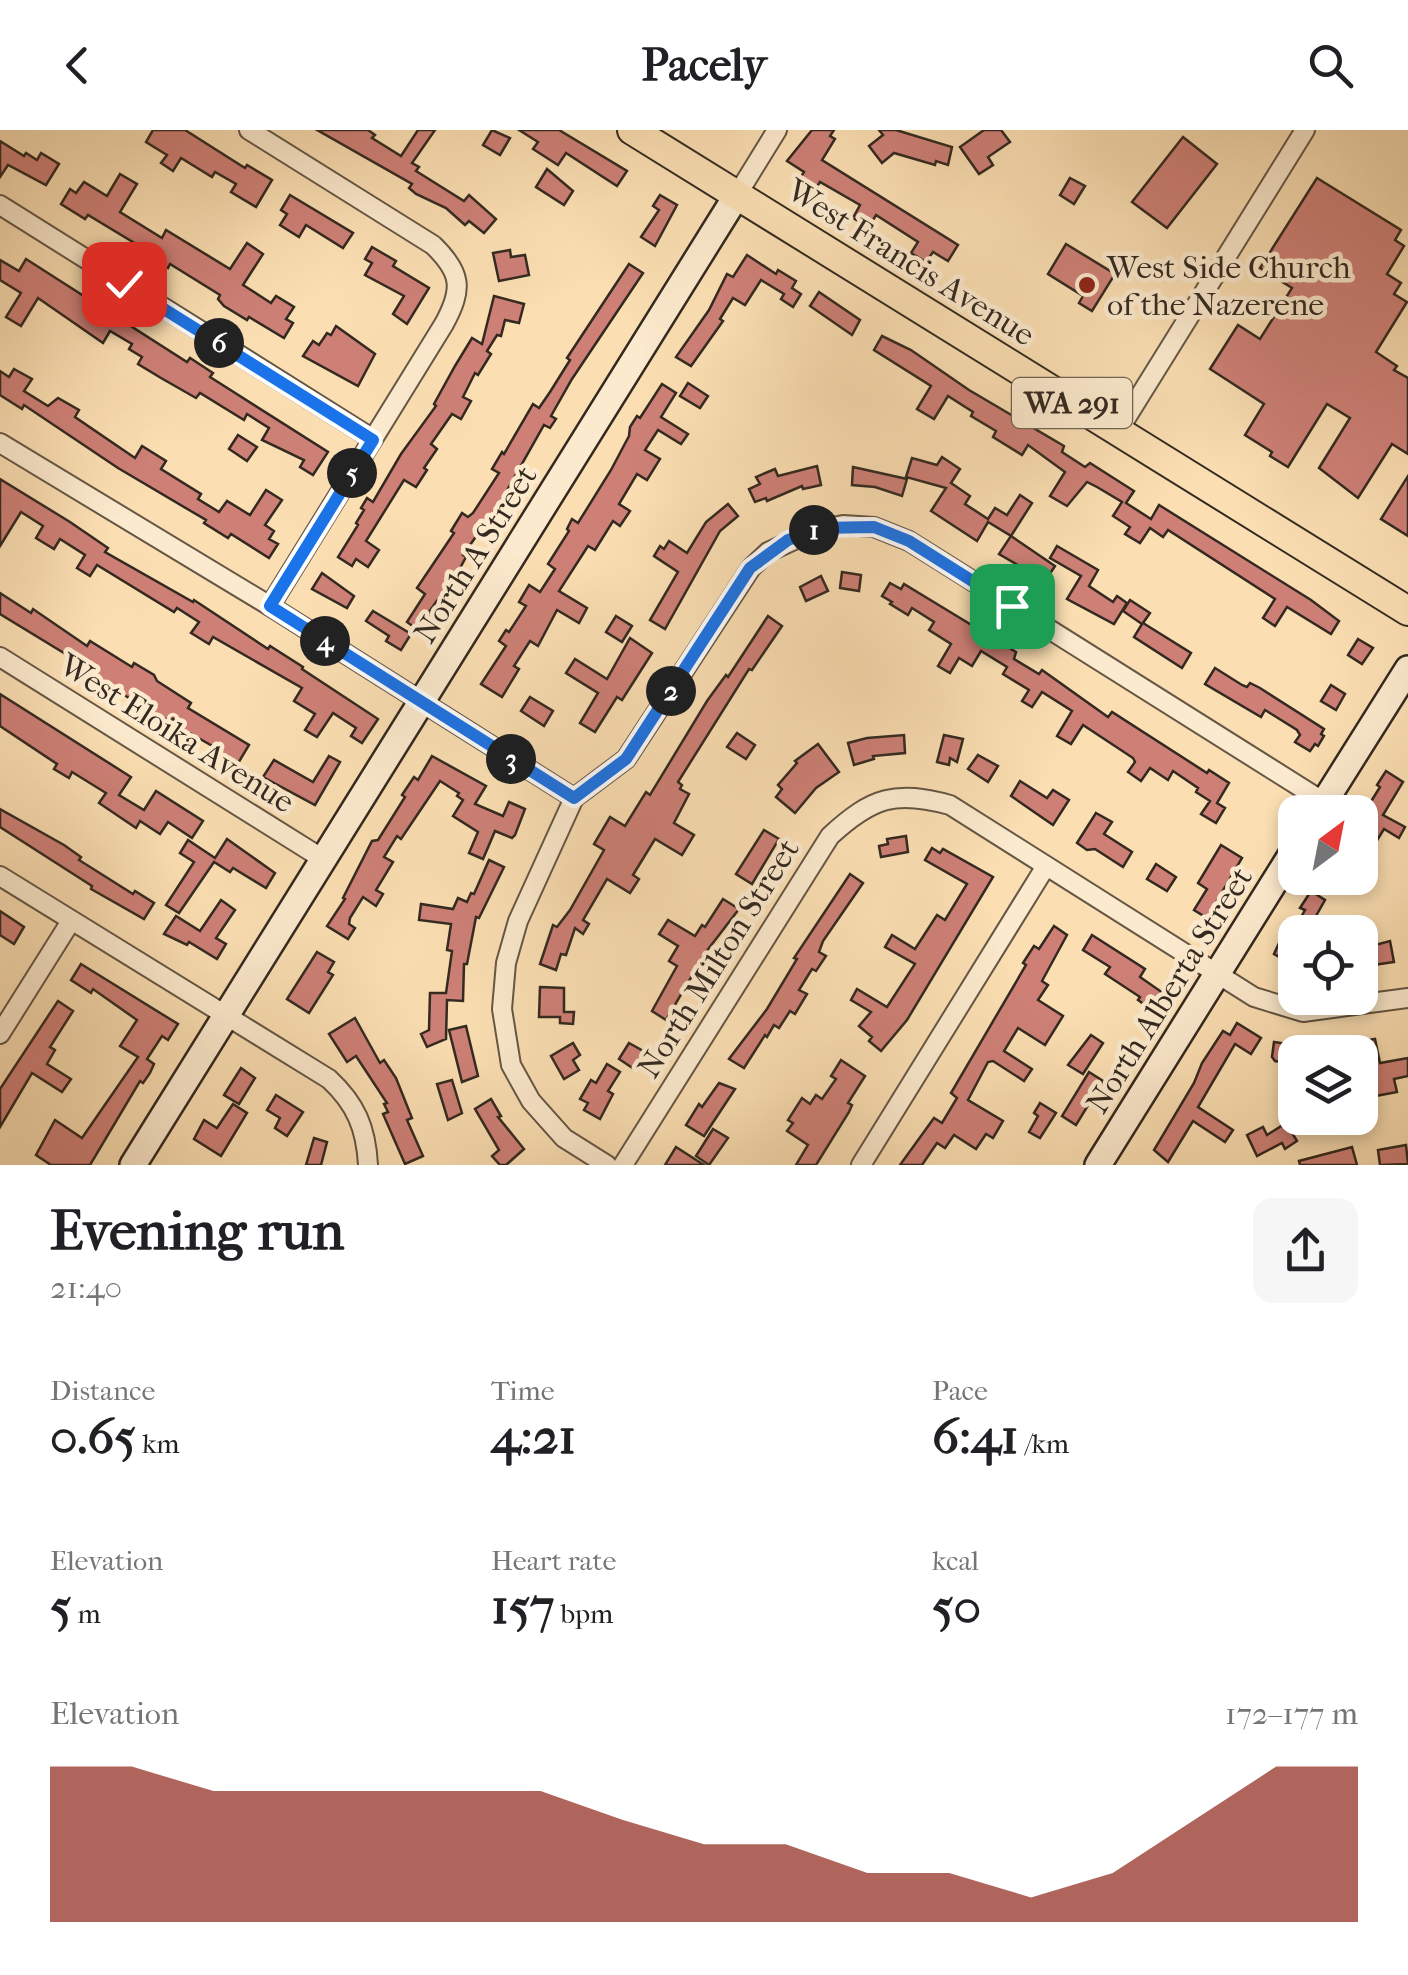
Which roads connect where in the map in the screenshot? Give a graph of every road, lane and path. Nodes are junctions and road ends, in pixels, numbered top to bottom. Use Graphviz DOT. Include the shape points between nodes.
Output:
graph roads {
  1 [pos="251,130"];
  2 [pos="632,130"];
  3 [pos="777,130"];
  4 [pos="1305,130"];
  5 [pos="736,195"];
  6 [pos="0,205"];
  7 [pos="1118,430"];
  8 [pos="373,440"];
  9 [pos="0,443"];
  10 [pos="270,606"];
  11 [pos="1408,611"];
  12 [pos="0,657"];
  13 [pos="1408,668"];
  14 [pos="421,702"];
  15 [pos="1302,795"];
  16 [pos="1329,795"];
  17 [pos="574,798"];
  18 [pos="323,859"];
  19 [pos="1046,866"];
  20 [pos="0,876"];
  21 [pos="1278,876"];
  22 [pos="71,921"];
  23 [pos="1217,974"];
  24 [pos="1408,998"];
  25 [pos="226,1017"];
  26 [pos="0,1034"];
  27 [pos="133,1165"];
  28 [pos="368,1165"];
  29 [pos="607,1165"];
  30 [pos="623,1165"];
  31 [pos="861,1165"];
  32 [pos="1098,1165"];
  1 -- 8 [label="street" via="432,245 458,280 456,302"];
  2 -- 5 [label="main road, West Francis Avenue / WA 291"];
  3 -- 5 [label="street, North A Street"];
  4 -- 7 [label="street"];
  5 -- 7 [label="main road, West Francis Avenue / WA 291"];
  5 -- 14 [label="street, North A Street"];
  6 -- 8 [label="street"];
  7 -- 11 [label="main road, West Francis Avenue / WA 291"];
  8 -- 10 [label="street"];
  9 -- 10 [label="street"];
  10 -- 14 [label="street"];
  12 -- 18 [label="street, West Eloika Avenue"];
  13 -- 16 [label="street"];
  14 -- 17 [label="street"];
  14 -- 18 [label="street, North A Street"];
  15 -- 17 [label="street" via="909,541 874,527 843,526 816,530 750,568 626,759"];
  17 -- 29 [label="street" via="518,921 502,1009 511,1065 531,1100 564,1138"];
  18 -- 25 [label="street, North A Street"];
  19 -- 23 [label="street"];
  19 -- 30 [label="street, North Milton Street" via="950,806 914,796 881,801 850,817 830,836"];
  19 -- 31 [label="street"];
  20 -- 22 [label="street"];
  21 -- 23 [label="street, North Alberta Street"];
  22 -- 25 [label="street"];
  22 -- 26 [label="street"];
  23 -- 24 [label="street" via="1254,997 1304,1012"];
  23 -- 32 [label="street, North Alberta Street"];
  25 -- 27 [label="street, North A Street"];
  25 -- 28 [label="street" via="329,1079 348,1098 363,1126"];
}
